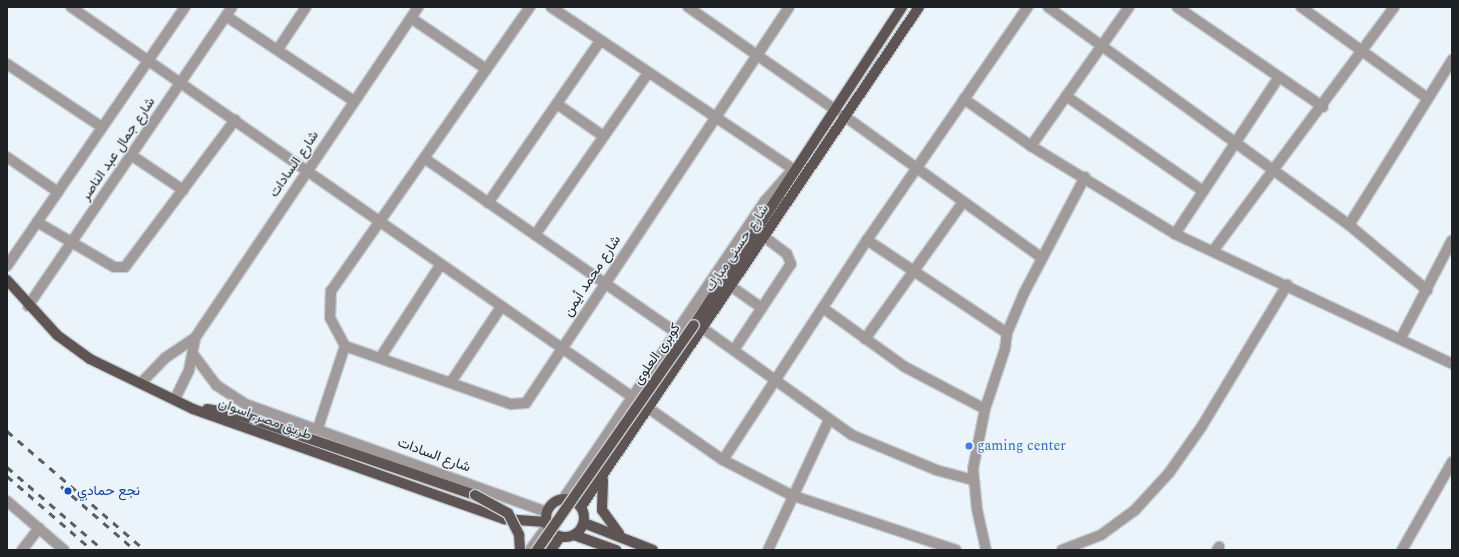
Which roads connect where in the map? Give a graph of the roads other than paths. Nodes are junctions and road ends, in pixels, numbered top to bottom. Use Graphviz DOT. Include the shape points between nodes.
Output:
graph roads {
  1 [pos="71,7"];
  2 [pos="185,7"];
  3 [pos="232,7"];
  4 [pos="306,7"];
  5 [pos="418,7"];
  6 [pos="530,7"];
  7 [pos="551,7"];
  8 [pos="688,7"];
  9 [pos="789,7"];
  10 [pos="902,7"];
  11 [pos="919,7"];
  12 [pos="1028,7"];
  13 [pos="1048,7"];
  14 [pos="1129,7"];
  15 [pos="1177,7"];
  16 [pos="1301,7"];
  17 [pos="1394,7"];
  18 [pos="226,16"];
  19 [pos="411,18"];
  20 [pos="601,40"];
  21 [pos="1103,46"];
  22 [pos="278,49"];
  23 [pos="1363,52"];
  24 [pos="756,54"];
  25 [pos="149,60"];
  26 [pos="1452,60"];
  27 [pos="7,64"];
  28 [pos="486,69"];
  29 [pos="648,73"];
  30 [pos="1279,77"];
  31 [pos="180,82"];
  32 [pos="1066,96"];
  33 [pos="1426,98"];
  34 [pos="964,99"];
  35 [pos="354,101"];
  36 [pos="557,104"];
  37 [pos="1323,107"];
  38 [pos="834,108"];
  39 [pos="843,115"];
  40 [pos="714,117"];
  41 [pos="234,120"];
  42 [pos="102,127"];
  43 [pos="603,136"];
  44 [pos="1237,141"];
  45 [pos="1031,146"];
  46 [pos="131,155"];
  47 [pos="7,157"];
  48 [pos="424,158"];
  49 [pos="1274,168"];
  50 [pos="793,169"];
  51 [pos="306,170"];
  52 [pos="917,170"];
  53 [pos="1085,177"];
  54 [pos="183,190"];
  55 [pos="58,192"];
  56 [pos="1203,192"];
  57 [pos="963,202"];
  58 [pos="488,203"];
  59 [pos="380,221"];
  60 [pos="37,222"];
  61 [pos="1349,225"];
  62 [pos="1175,234"];
  63 [pos="535,235"];
  64 [pos="762,235"];
  65 [pos="867,240"];
  66 [pos="1452,240"];
  67 [pos="71,244"];
  68 [pos="1213,251"];
  69 [pos="1042,258"];
  70 [pos="441,264"];
  71 [pos="7,266"];
  72 [pos="914,272"];
  73 [pos="7,280"];
  74 [pos="604,282"];
  75 [pos="729,285"];
  76 [pos="1287,285"];
  77 [pos="1427,290"];
  78 [pos="28,306"];
  79 [pos="501,307"];
  80 [pos="762,308"];
  81 [pos="823,308"];
  82 [pos="697,326"];
  83 [pos="675,332"];
  84 [pos="1007,333"];
  85 [pos="195,338"];
  86 [pos="1400,338"];
  87 [pos="865,339"];
  88 [pos="346,346"];
  89 [pos="561,349"];
  90 [pos="734,350"];
  91 [pos="193,354"];
  92 [pos="380,358"];
  93 [pos="1452,364"];
  94 [pos="775,380"];
  95 [pos="452,382"];
  96 [pos="141,383"];
  97 [pos="631,396"];
  98 [pos="175,399"];
  99 [pos="647,407"];
  100 [pos="193,409"];
  101 [pos="985,409"];
  102 [pos="829,420"];
  103 [pos="318,428"];
  104 [pos="723,460"];
  105 [pos="1452,462"];
  106 [pos="605,474"];
  107 [pos="973,480"];
  108 [pos="791,496"];
  109 [pos="564,498"];
  110 [pos="7,501"];
  111 [pos="581,507"];
  112 [pos="546,520"];
  113 [pos="584,523"];
  114 [pos="39,528"];
  115 [pos="574,535"];
  116 [pos="560,537"];
  117 [pos="625,537"];
  118 [pos="22,550"];
  119 [pos="64,550"];
  120 [pos="520,550"];
  121 [pos="530,550"];
  122 [pos="538,550"];
  123 [pos="551,550"];
  124 [pos="616,550"];
  125 [pos="653,550"];
  126 [pos="768,550"];
  127 [pos="956,550"];
  128 [pos="986,550"];
  129 [pos="1062,550"];
  130 [pos="1402,550"];
  1 -- 25 [label="street"];
  2 -- 25 [label="street, شارع جمال عبد الناصر"];
  3 -- 18 [label="street, شارع جمال عبد الناصر"];
  4 -- 22 [label="street"];
  5 -- 19 [label="street, شارع السادات"];
  6 -- 28 [label="street"];
  7 -- 20 [label="street"];
  8 -- 24 [label="street"];
  9 -- 24 [label="street, شارع محمد أيمن"];
  10 -- 38 [label="main road, شارع حسنى مبارك"];
  11 -- 39 [label="main road, شارع حسنى مبارك"];
  12 -- 34 [label="street"];
  13 -- 21 [label="street"];
  14 -- 21 [label="street"];
  15 -- 30 [label="street"];
  16 -- 23 [label="street"];
  17 -- 23 [label="street"];
  18 -- 22 [label="street"];
  18 -- 31 [label="street, شارع جمال عبد الناصر"];
  19 -- 28 [label="street"];
  19 -- 35 [label="street, شارع السادات"];
  20 -- 29 [label="street"];
  20 -- 36 [label="street"];
  21 -- 32 [label="street"];
  21 -- 44 [label="street"];
  22 -- 35 [label="street"];
  23 -- 33 [label="street"];
  23 -- 37 [label="street"];
  24 -- 38 [label="street"];
  24 -- 40 [label="street, شارع محمد أيمن"];
  25 -- 31 [label="street"];
  25 -- 42 [label="street, شارع جمال عبد الناصر"];
  26 -- 33 [label="street"];
  27 -- 42 [label="street"];
  28 -- 48 [label="street"];
  29 -- 40 [label="street"];
  29 -- 43 [label="street"];
  30 -- 37 [label="street"];
  30 -- 44 [label="street"];
  31 -- 41 [label="street"];
  31 -- 46 [label="street, شارع جمال عبد الناصر"];
  32 -- 45 [label="street"];
  32 -- 56 [label="street"];
  33 -- 61 [label="street"];
  34 -- 45 [label="street"];
  34 -- 52 [label="street"];
  35 -- 51 [label="street, شارع السادات"];
  36 -- 43 [label="street"];
  36 -- 58 [label="street"];
  37 -- 49 [label="street"];
  38 -- 50 [label="main road, شارع حسنى مبارك"];
  39 -- 52 [label="street"];
  39 -- 64 [label="main road, شارع حسنى مبارك"];
  40 -- 50 [label="street"];
  40 -- 74 [label="street, شارع محمد أيمن"];
  41 -- 51 [label="street"];
  41 -- 54 [label="street"];
  42 -- 55 [label="street, شارع جمال عبد الناصر"];
  43 -- 63 [label="street"];
  44 -- 49 [label="street"];
  44 -- 56 [label="street"];
  45 -- 53 [label="street"];
  46 -- 54 [label="street"];
  46 -- 67 [label="street, شارع جمال عبد الناصر"];
  47 -- 55 [label="street"];
  48 -- 58 [label="street"];
  48 -- 59 [label="street"];
  49 -- 61 [label="street"];
  49 -- 68 [label="street"];
  50 -- 82 [label="main road, كوبرى العلوى"];
  50 -- 83 [label="street, شارع حسنى مبارك" via="765,202"];
  51 -- 59 [label="street"];
  51 -- 85 [label="street, شارع السادات"];
  52 -- 57 [label="street"];
  52 -- 65 [label="street"];
  53 -- 62 [label="street"];
  53 -- 69 [label="street"];
  54 -- 67 [label="street" via="125,267 114,267"];
  55 -- 60 [label="street, شارع جمال عبد الناصر"];
  56 -- 62 [label="street"];
  57 -- 69 [label="street"];
  57 -- 72 [label="street"];
  58 -- 63 [label="street"];
  59 -- 70 [label="street"];
  59 -- 88 [label="street" via="328,299 330,318"];
  60 -- 67 [label="street"];
  60 -- 71 [label="street, شارع جمال عبد الناصر"];
  61 -- 77 [label="street"];
  62 -- 68 [label="street"];
  63 -- 74 [label="street"];
  64 -- 75 [label="main road, شارع حسنى مبارك"];
  64 -- 80 [label="street" via="791,261"];
  65 -- 72 [label="street"];
  65 -- 81 [label="street"];
  66 -- 77 [label="street"];
  67 -- 78 [label="street, شارع جمال عبد الناصر"];
  68 -- 76 [label="street"];
  69 -- 84 [label="street"];
  70 -- 79 [label="street"];
  70 -- 92 [label="street"];
  72 -- 84 [label="street"];
  72 -- 87 [label="street"];
  73 -- 78 [label="main road, طريق مصر, اسوان"];
  74 -- 83 [label="street"];
  74 -- 89 [label="street, شارع محمد أيمن"];
  75 -- 80 [label="street"];
  75 -- 82 [label="main road, شارع حسنى مبارك"];
  76 -- 86 [label="street"];
  76 -- 129 [label="street" via="1202,426 1169,473 1135,510 1101,535"];
  77 -- 86 [label="street"];
  78 -- 96 [label="main road, طريق مصر, اسوان" via="57,335 90,359"];
  79 -- 89 [label="street"];
  79 -- 95 [label="street"];
  80 -- 90 [label="street"];
  81 -- 87 [label="street"];
  81 -- 94 [label="street"];
  82 -- 90 [label="street"];
  82 -- 99 [label="main road, شارع حسنى مبارك"];
  82 -- 122 [label="main road, كوبرى العلوى, bridge"];
  83 -- 97 [label="street, شارع حسنى مبارك"];
  84 -- 101 [label="street" via="1006,349"];
  85 -- 91 [label="street, شارع السادات"];
  85 -- 96 [label="street, شارع السادات" via="166,358"];
  86 -- 93 [label="street"];
  87 -- 101 [label="street" via="905,367"];
  88 -- 92 [label="street, شارع محمد أيمن"];
  88 -- 103 [label="street"];
  89 -- 95 [label="street, شارع محمد أيمن" via="530,398 522,405"];
  89 -- 97 [label="street"];
  90 -- 94 [label="street"];
  91 -- 98 [label="street, شارع السادات"];
  91 -- 103 [label="street, شارع السادات" via="229,396"];
  92 -- 95 [label="street, شارع محمد أيمن"];
  94 -- 102 [label="street"];
  94 -- 104 [label="street"];
  96 -- 98 [label="main road, طريق مصر, اسوان"];
  97 -- 99 [label="street"];
  97 -- 109 [label="street, شارع حسنى مبارك"];
  98 -- 100 [label="main road, طريق مصر, اسوان"];
  99 -- 104 [label="street"];
  99 -- 106 [label="main road, شارع حسنى مبارك"];
  100 -- 112 [label="main road, طريق مصر, اسوان" via="504,519"];
  100 -- 120 [label="main road, bridge" via="240,415 475,495 508,513 519,535"];
  101 -- 107 [label="street"];
  102 -- 107 [label="street" via="883,450"];
  102 -- 108 [label="street"];
  103 -- 112 [label="street, شارع السادات"];
  104 -- 108 [label="street"];
  105 -- 130 [label="street"];
  106 -- 111 [label="main road, شارع حسنى مبارك"];
  106 -- 117 [label="main road" via="600,486 602,510 611,526"];
  107 -- 128 [label="street"];
  108 -- 126 [label="street"];
  108 -- 127 [label="street"];
  109 -- 111 [label="main road"];
  109 -- 112 [label="main road" via="551,504"];
  110 -- 114 [label="street"];
  111 -- 113 [label="main road"];
  112 -- 116 [label="main road"];
  112 -- 121 [label="street"];
  113 -- 115 [label="main road"];
  113 -- 117 [label="main road"];
  114 -- 118 [label="street"];
  114 -- 119 [label="street"];
  115 -- 116 [label="main road"];
  115 -- 124 [label="main road"];
  116 -- 123 [label="main road"];
  117 -- 125 [label="main road"];
}
